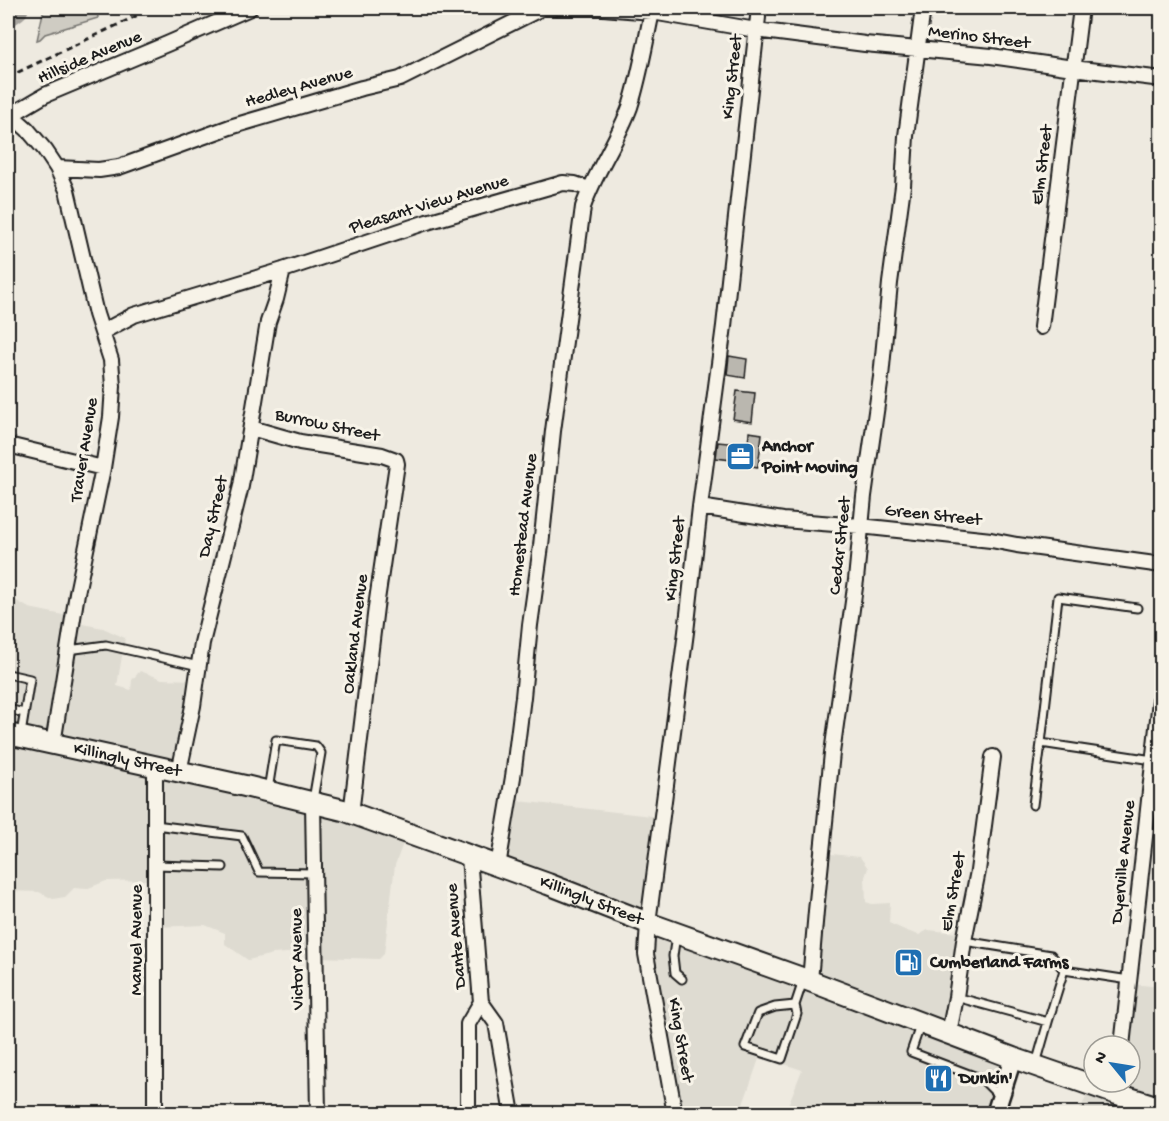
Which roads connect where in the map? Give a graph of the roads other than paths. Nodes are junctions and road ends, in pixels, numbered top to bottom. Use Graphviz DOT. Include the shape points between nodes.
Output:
graph roads {
  1 [pos="250,8"];
  2 [pos="542,8"];
  3 [pos="759,8"];
  4 [pos="923,8"];
  5 [pos="1081,8"];
  6 [pos="652,12"];
  7 [pos="756,30"];
  8 [pos="918,49"];
  9 [pos="1073,68"];
  10 [pos="1161,79"];
  11 [pos="10,114"];
  12 [pos="57,168"];
  13 [pos="589,189"];
  14 [pos="283,270"];
  15 [pos="1041,327"];
  16 [pos="102,332"];
  17 [pos="251,428"];
  18 [pos="8,445"];
  19 [pos="396,460"];
  20 [pos="103,468"];
  21 [pos="700,507"];
  22 [pos="860,526"];
  23 [pos="1161,565"];
  24 [pos="1137,608"];
  25 [pos="68,650"];
  26 [pos="199,666"];
  27 [pos="8,674"];
  28 [pos="1161,682"];
  29 [pos="1160,703"];
  30 [pos="8,709"];
  31 [pos="24,713"];
  32 [pos="14,736"];
  33 [pos="1041,743"];
  34 [pos="53,744"];
  35 [pos="993,757"];
  36 [pos="1153,760"];
  37 [pos="155,766"];
  38 [pos="179,772"];
  39 [pos="268,792"];
  40 [pos="313,803"];
  41 [pos="1033,805"];
  42 [pos="351,814"];
  43 [pos="155,825"];
  44 [pos="469,857"];
  45 [pos="155,865"];
  46 [pos="498,866"];
  47 [pos="223,867"];
  48 [pos="314,873"];
  49 [pos="648,923"];
  50 [pos="676,933"];
  51 [pos="964,941"];
  52 [pos="1064,970"];
  53 [pos="682,979"];
  54 [pos="807,980"];
  55 [pos="1129,980"];
  56 [pos="956,997"];
  57 [pos="481,1002"];
  58 [pos="795,1005"];
  59 [pos="1048,1022"];
  60 [pos="921,1023"];
  61 [pos="949,1033"];
  62 [pos="1123,1034"];
  63 [pos="1012,1058"];
  64 [pos="1036,1066"];
  65 [pos="1082,1078"];
  66 [pos="1130,1094"];
  67 [pos="1000,1097"];
  68 [pos="1161,1108"];
  69 [pos="674,1111"];
  70 [pos="155,1113"];
  71 [pos="318,1113"];
  72 [pos="468,1113"];
  73 [pos="512,1113"];
  74 [pos="687,1113"];
  75 [pos="995,1113"];
  1 -- 11 [label="street, Hillside Avenue" via="45,95"];
  2 -- 6 [label="street, Merino Street"];
  2 -- 12 [label="street, Hedley Avenue" via="400,80 230,127 119,167"];
  3 -- 7 [label="street, King Street"];
  4 -- 8 [label="street, Cedar Street"];
  5 -- 9 [label="street, Elm Street"];
  6 -- 7 [label="street, Merino Street"];
  6 -- 13 [label="street" via="629,108"];
  7 -- 8 [label="street, Merino Street"];
  7 -- 21 [label="street, King Street"];
  8 -- 9 [label="street, Merino Street"];
  8 -- 22 [label="street, Cedar Street"];
  9 -- 10 [label="street, Merino Street"];
  9 -- 15 [label="street, Elm Street"];
  11 -- 12 [label="street, Traver Avenue"];
  12 -- 16 [label="street, Traver Avenue" via="67,189"];
  13 -- 14 [label="street, Pleasant View Avenue" via="563,183"];
  13 -- 46 [label="street, Homestead Avenue" via="578,240 516,754"];
  14 -- 16 [label="street, Pleasant View Avenue" via="134,315"];
  14 -- 17 [label="street, Day Street" via="268,322"];
  16 -- 20 [label="street, Traver Avenue" via="111,360 113,386"];
  17 -- 19 [label="street, Burrow Street" via="300,442"];
  17 -- 26 [label="street, Day Street"];
  18 -- 20 [label="street"];
  19 -- 42 [label="street, Oakland Avenue"];
  20 -- 25 [label="street, Traver Avenue"];
  21 -- 22 [label="street, Green Street" via="783,520"];
  21 -- 49 [label="street, King Street"];
  22 -- 23 [label="street, Green Street" via="992,540"];
  22 -- 54 [label="street, Cedar Street"];
  24 -- 33 [label="lane" via="1058,597"];
  25 -- 26 [label="lane" via="106,645"];
  25 -- 34 [label="street, Traver Avenue"];
  26 -- 38 [label="street, Day Street"];
  27 -- 31 [label="lane" via="30,679"];
  28 -- 29 [label="street, Dyerville Avenue"];
  29 -- 36 [label="street, Dyerville Avenue"];
  30 -- 31 [label="lane"];
  31 -- 32 [label="lane"];
  32 -- 34 [label="main road, Killingly Street"];
  33 -- 36 [label="lane"];
  33 -- 41 [label="lane"];
  34 -- 37 [label="main road, Killingly Street"];
  35 -- 51 [label="street, Elm Street"];
  36 -- 55 [label="street, Dyerville Avenue"];
  37 -- 38 [label="main road, Killingly Street"];
  37 -- 43 [label="street, Manuel Avenue"];
  38 -- 39 [label="main road, Killingly Street"];
  39 -- 40 [label="main road, Killingly Street"];
  39 -- 40 [label="lane" via="276,740 316,746 321,753"];
  40 -- 42 [label="main road, Killingly Street"];
  40 -- 48 [label="street, Victor Avenue"];
  42 -- 44 [label="main road, Killingly Street"];
  43 -- 45 [label="street, Manuel Avenue"];
  43 -- 48 [label="lane" via="242,836 259,872"];
  44 -- 46 [label="main road, Killingly Street"];
  44 -- 57 [label="street, Dante Avenue"];
  45 -- 47 [label="lane"];
  45 -- 70 [label="street, Manuel Avenue"];
  46 -- 49 [label="main road, Killingly Street"];
  48 -- 71 [label="street, Victor Avenue"];
  49 -- 50 [label="main road, Killingly Street"];
  49 -- 69 [label="street, King Street" via="646,954"];
  50 -- 53 [label="lane" via="675,973"];
  50 -- 54 [label="main road, Killingly Street"];
  51 -- 52 [label="lane" via="1051,955"];
  51 -- 56 [label="street, Elm Street"];
  52 -- 55 [label="lane"];
  52 -- 59 [label="lane"];
  54 -- 58 [label="lane"];
  54 -- 60 [label="main road, Killingly Street"];
  55 -- 62 [label="street, Dyerville Avenue"];
  56 -- 59 [label="lane"];
  56 -- 61 [label="street, Elm Street"];
  57 -- 72 [label="street" via="468,1024"];
  57 -- 73 [label="street, Dante Avenue" via="496,1023"];
  58 -- 58 [label="lane" via="797,1014 782,1059 745,1047 758,1013 776,1006"];
  59 -- 64 [label="lane"];
  60 -- 61 [label="main road, Killingly Street"];
  60 -- 67 [label="lane" via="911,1052 982,1079"];
  61 -- 63 [label="main road, Killingly Street"];
  63 -- 64 [label="main road, Killingly Street"];
  63 -- 67 [label="street"];
  64 -- 65 [label="main road, Killingly Street"];
  66 -- 68 [label="main road, Killingly Street"];
  67 -- 75 [label="street"];
  69 -- 74 [label="street"];
}
